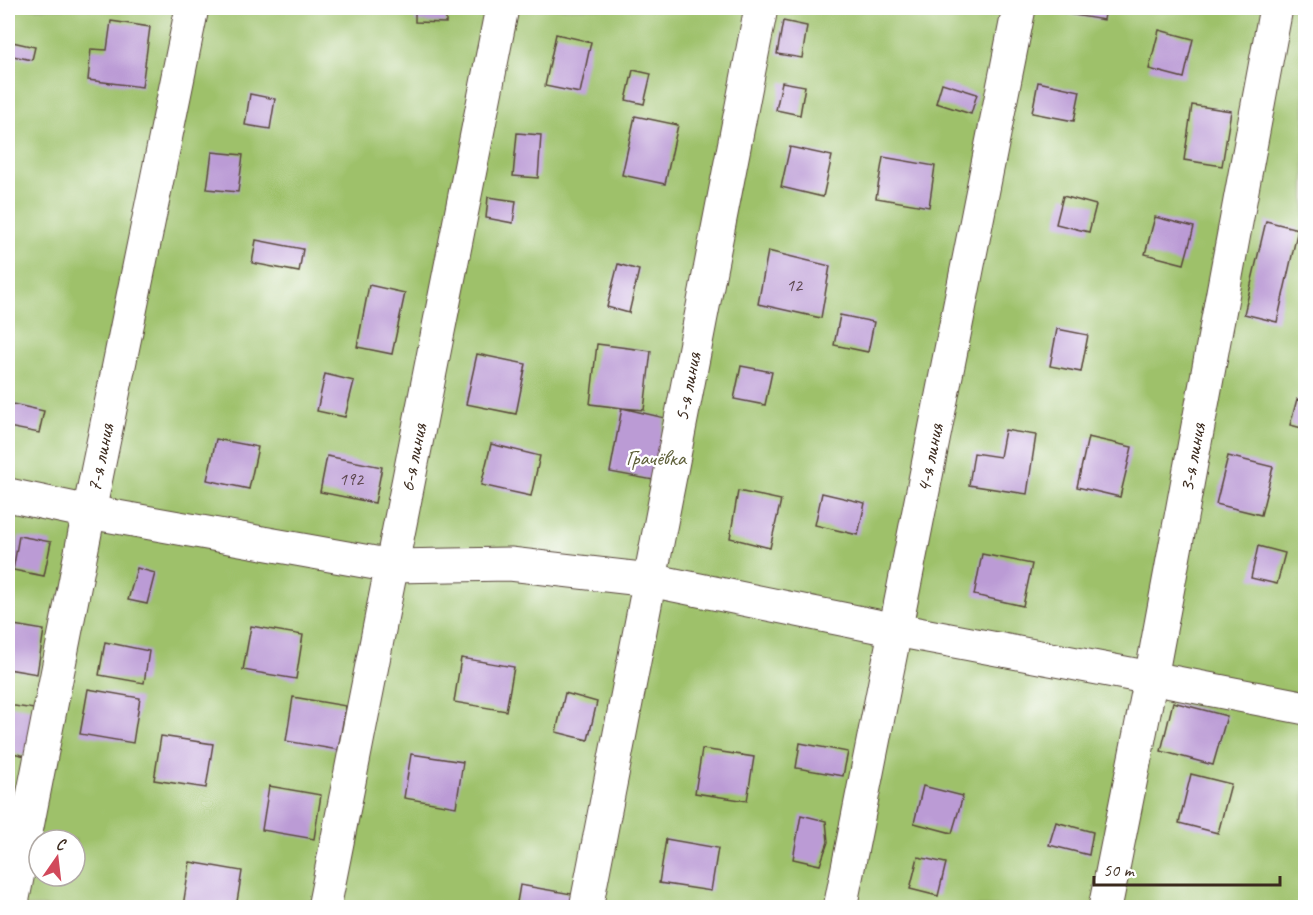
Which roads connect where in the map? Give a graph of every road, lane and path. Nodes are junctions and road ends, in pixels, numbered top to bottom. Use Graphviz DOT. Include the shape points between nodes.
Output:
graph roads {
  1 [pos="192,8"];
  2 [pos="502,8"];
  3 [pos="761,8"];
  4 [pos="1019,8"];
  5 [pos="1276,8"];
  6 [pos="8,495"];
  7 [pos="89,512"];
  8 [pos="392,566"];
  9 [pos="650,580"];
  10 [pos="896,630"];
  11 [pos="1151,678"];
  12 [pos="1305,708"];
  13 [pos="11,908"];
  14 [pos="324,908"];
  15 [pos="586,908"];
  16 [pos="840,908"];
  17 [pos="1105,908"];
  1 -- 7 [label="street, 7-я линия"];
  2 -- 8 [label="street, 6-я линия"];
  3 -- 9 [label="street, 5-я линия"];
  4 -- 10 [label="street, 4-я линия"];
  5 -- 11 [label="street, 3-я линия"];
  6 -- 7 [label="street"];
  7 -- 8 [label="street"];
  7 -- 13 [label="street, 7-я линия"];
  8 -- 9 [label="street" via="510,564"];
  8 -- 14 [label="street, 6-я линия"];
  9 -- 10 [label="street"];
  9 -- 15 [label="street, 5-я линия"];
  10 -- 11 [label="street"];
  10 -- 16 [label="street, 4-я линия"];
  11 -- 12 [label="street"];
  11 -- 17 [label="street, 3-я линия"];
}
